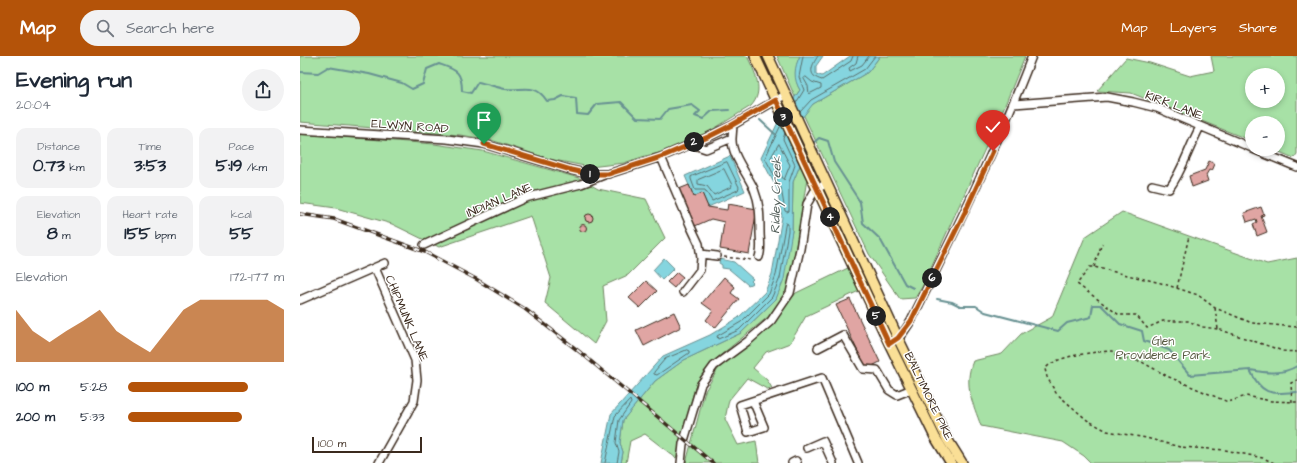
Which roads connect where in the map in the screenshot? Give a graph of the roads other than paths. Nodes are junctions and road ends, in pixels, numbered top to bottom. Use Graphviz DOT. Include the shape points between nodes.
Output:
graph roads {
  1 [pos="755,56"];
  2 [pos="768,56"];
  3 [pos="1032,56"];
  4 [pos="787,99"];
  5 [pos="776,100"];
  6 [pos="1014,104"];
  7 [pos="732,125"];
  8 [pos="1200,127"];
  9 [pos="300,130"];
  10 [pos="732,138"];
  11 [pos="691,144"];
  12 [pos="1245,146"];
  13 [pos="1270,156"];
  14 [pos="661,157"];
  15 [pos="1297,167"];
  16 [pos="608,174"];
  17 [pos="826,183"];
  18 [pos="1152,185"];
  19 [pos="817,189"];
  20 [pos="424,245"];
  21 [pos="701,254"];
  22 [pos="717,256"];
  23 [pos="759,257"];
  24 [pos="385,263"];
  25 [pos="375,268"];
  26 [pos="683,292"];
  27 [pos="300,300"];
  28 [pos="898,338"];
  29 [pos="889,344"];
  30 [pos="818,348"];
  31 [pos="912,389"];
  32 [pos="753,401"];
  33 [pos="807,448"];
  34 [pos="379,463"];
  35 [pos="681,463"];
  36 [pos="792,463"];
  37 [pos="797,463"];
  38 [pos="833,463"];
  39 [pos="858,463"];
  40 [pos="951,463"];
  41 [pos="962,463"];
  1 -- 5 [label="main road, BALTIMORE PIKE"];
  2 -- 4 [label="main road, BALTIMORE PIKE"];
  3 -- 6 [label="street"];
  4 -- 5 [label="street, ELWYN ROAD"];
  4 -- 17 [label="main road, BALTIMORE PIKE"];
  5 -- 7 [label="street, ELWYN ROAD"];
  5 -- 19 [label="main road, BALTIMORE PIKE"];
  6 -- 8 [label="street, KIRK LANE" via="1107,97 1157,108"];
  6 -- 28 [label="street" via="911,321"];
  7 -- 10 [label="street"];
  7 -- 11 [label="street, ELWYN ROAD"];
  8 -- 12 [label="street, KIRK LANE"];
  8 -- 18 [label="street" via="1169,189"];
  9 -- 16 [label="street, ELWYN ROAD" via="447,139 484,144 571,170 589,174"];
  10 -- 11 [label="street" via="706,149"];
  10 -- 23 [label="street" via="736,155 759,204"];
  11 -- 14 [label="street, ELWYN ROAD"];
  13 -- 15 [label="street, KIRK LANE"];
  14 -- 16 [label="street, ELWYN ROAD"];
  14 -- 21 [label="street" via="690,227 700,244"];
  16 -- 20 [label="street, INDIAN LANE" via="581,184 525,198"];
  17 -- 19 [label="street"];
  17 -- 28 [label="main road, BALTIMORE PIKE"];
  19 -- 29 [label="main road, BALTIMORE PIKE"];
  19 -- 35 [label="street" via="807,204 790,293 771,321 714,366 701,384 683,444"];
  21 -- 22 [label="street"];
  21 -- 26 [label="street" via="700,270"];
  24 -- 25 [label="street"];
  25 -- 27 [label="street"];
  25 -- 34 [label="street, CHIPMUNK LANE" via="415,360 418,380 414,401"];
  28 -- 29 [label="street"];
  28 -- 41 [label="main road, BALTIMORE PIKE" via="951,446"];
  29 -- 31 [label="main road, BALTIMORE PIKE"];
  30 -- 31 [label="street" via="843,335 864,369 877,370 889,390 897,395"];
  31 -- 40 [label="main road, BALTIMORE PIKE" via="935,437"];
  32 -- 32 [label="street" via="740,405 748,432 764,427"];
  32 -- 39 [label="street" via="822,378"];
  33 -- 38 [label="street" via="823,441"];
  36 -- 37 [label="street"];
}
